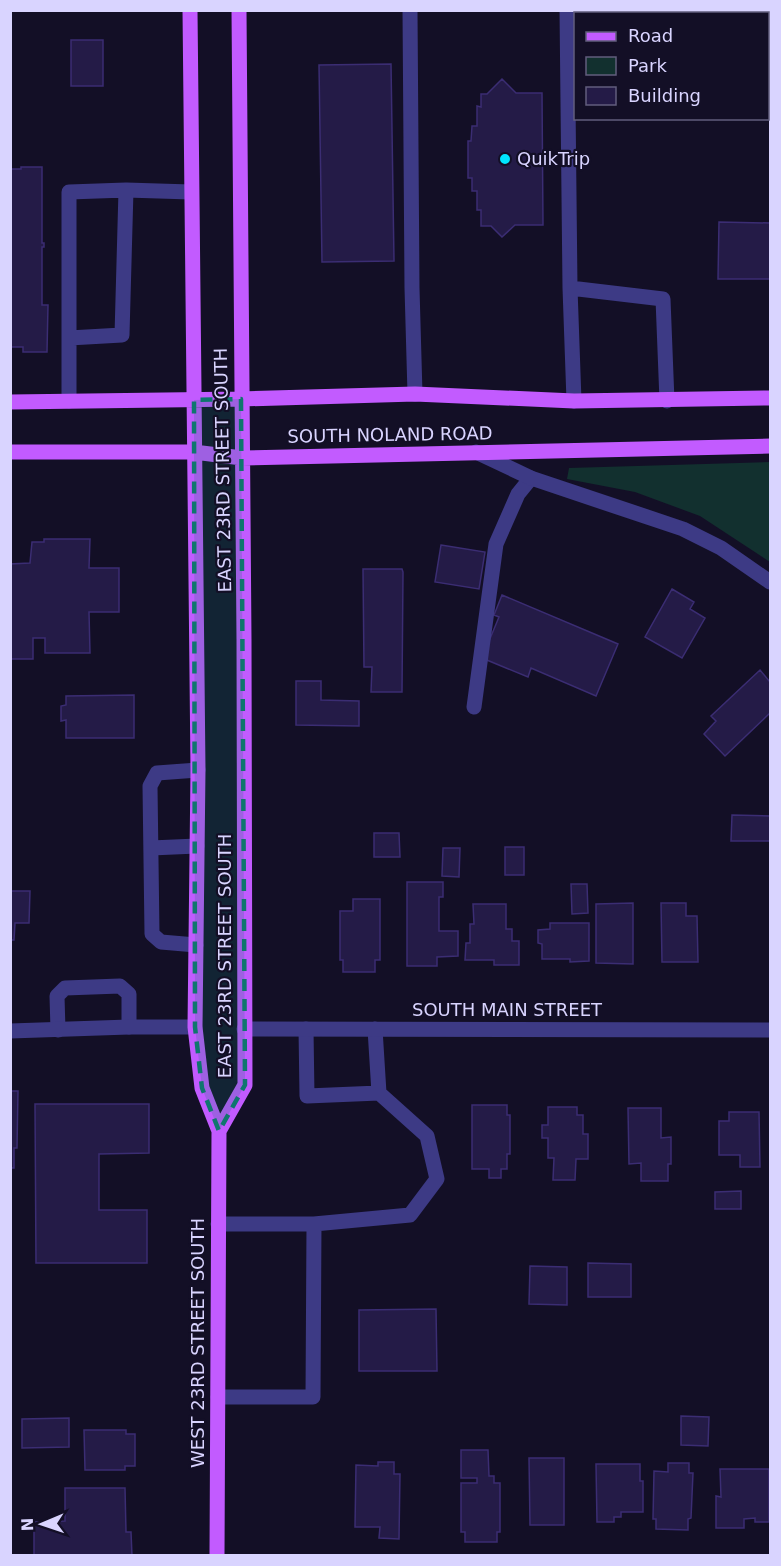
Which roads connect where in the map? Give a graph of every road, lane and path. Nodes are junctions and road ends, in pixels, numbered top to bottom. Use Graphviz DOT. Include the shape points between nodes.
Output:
graph roads {
  1 [pos="190,10"];
  2 [pos="239,10"];
  3 [pos="410,10"];
  4 [pos="567,10"];
  5 [pos="126,190"];
  6 [pos="191,192"];
  7 [pos="570,288"];
  8 [pos="69,338"];
  9 [pos="415,394"];
  10 [pos="771,398"];
  11 [pos="241,399"];
  12 [pos="194,400"];
  13 [pos="69,401"];
  14 [pos="574,401"];
  15 [pos="667,401"];
  16 [pos="10,402"];
  17 [pos="771,446"];
  18 [pos="10,452"];
  19 [pos="194,452"];
  20 [pos="476,452"];
  21 [pos="242,458"];
  22 [pos="531,478"];
  23 [pos="771,582"];
  24 [pos="474,707"];
  25 [pos="198,770"];
  26 [pos="197,846"];
  27 [pos="151,848"];
  28 [pos="196,945"];
  29 [pos="129,1027"];
  30 [pos="195,1027"];
  31 [pos="244,1029"];
  32 [pos="306,1029"];
  33 [pos="375,1029"];
  34 [pos="58,1030"];
  35 [pos="771,1030"];
  36 [pos="10,1031"];
  37 [pos="379,1093"];
  38 [pos="219,1131"];
  39 [pos="218,1224"];
  40 [pos="314,1224"];
  41 [pos="218,1397"];
  42 [pos="217,1556"];
  1 -- 6 [label="main road, EAST 23RD STREET SOUTH"];
  2 -- 11 [label="main road, EAST 23RD STREET SOUTH"];
  3 -- 9 [label="street"];
  4 -- 7 [label="street"];
  5 -- 6 [label="street"];
  5 -- 8 [label="street" via="122,335"];
  5 -- 8 [label="street" via="69,192"];
  6 -- 12 [label="main road, EAST 23RD STREET SOUTH"];
  7 -- 14 [label="street"];
  7 -- 15 [label="street" via="663,299"];
  8 -- 13 [label="street"];
  9 -- 11 [label="main road, SOUTH NOLAND ROAD"];
  9 -- 14 [label="main road, SOUTH NOLAND ROAD"];
  10 -- 15 [label="main road, SOUTH NOLAND ROAD"];
  11 -- 12 [label="main road, SOUTH NOLAND ROAD"];
  11 -- 21 [label="main road, EAST 23RD STREET SOUTH"];
  12 -- 13 [label="main road, SOUTH NOLAND ROAD"];
  12 -- 19 [label="main road, EAST 23RD STREET SOUTH"];
  13 -- 16 [label="main road, SOUTH NOLAND ROAD"];
  14 -- 15 [label="main road, SOUTH NOLAND ROAD"];
  17 -- 20 [label="main road, SOUTH NOLAND ROAD"];
  18 -- 19 [label="main road, SOUTH NOLAND ROAD"];
  19 -- 21 [label="main road, SOUTH NOLAND ROAD"];
  19 -- 25 [label="main road, EAST 23RD STREET SOUTH"];
  20 -- 21 [label="main road, SOUTH NOLAND ROAD"];
  20 -- 22 [label="street"];
  21 -- 31 [label="main road, EAST 23RD STREET SOUTH"];
  22 -- 23 [label="street" via="683,529 721,548"];
  22 -- 24 [label="street" via="518,494 496,544"];
  25 -- 26 [label="main road, EAST 23RD STREET SOUTH"];
  25 -- 27 [label="street" via="157,773 150,786"];
  26 -- 27 [label="street"];
  26 -- 28 [label="main road, EAST 23RD STREET SOUTH"];
  27 -- 28 [label="street" via="152,934 161,942"];
  28 -- 30 [label="main road, EAST 23RD STREET SOUTH"];
  29 -- 30 [label="street"];
  29 -- 34 [label="street"];
  29 -- 34 [label="street" via="129,994 120,986 65,988 57,996"];
  30 -- 38 [label="main road, EAST 23RD STREET SOUTH" via="202,1088"];
  31 -- 32 [label="street, SOUTH MAIN STREET"];
  31 -- 38 [label="main road, EAST 23RD STREET SOUTH" via="245,1085"];
  32 -- 33 [label="street, SOUTH MAIN STREET"];
  32 -- 37 [label="street" via="307,1096"];
  33 -- 35 [label="street, SOUTH MAIN STREET"];
  33 -- 37 [label="street"];
  34 -- 36 [label="street"];
  37 -- 40 [label="street" via="427,1136 437,1179 410,1215"];
  38 -- 39 [label="main road, WEST 23RD STREET SOUTH"];
  39 -- 40 [label="street"];
  39 -- 41 [label="main road, WEST 23RD STREET SOUTH"];
  40 -- 41 [label="street" via="313,1397"];
  41 -- 42 [label="main road, WEST 23RD STREET SOUTH"];
}
